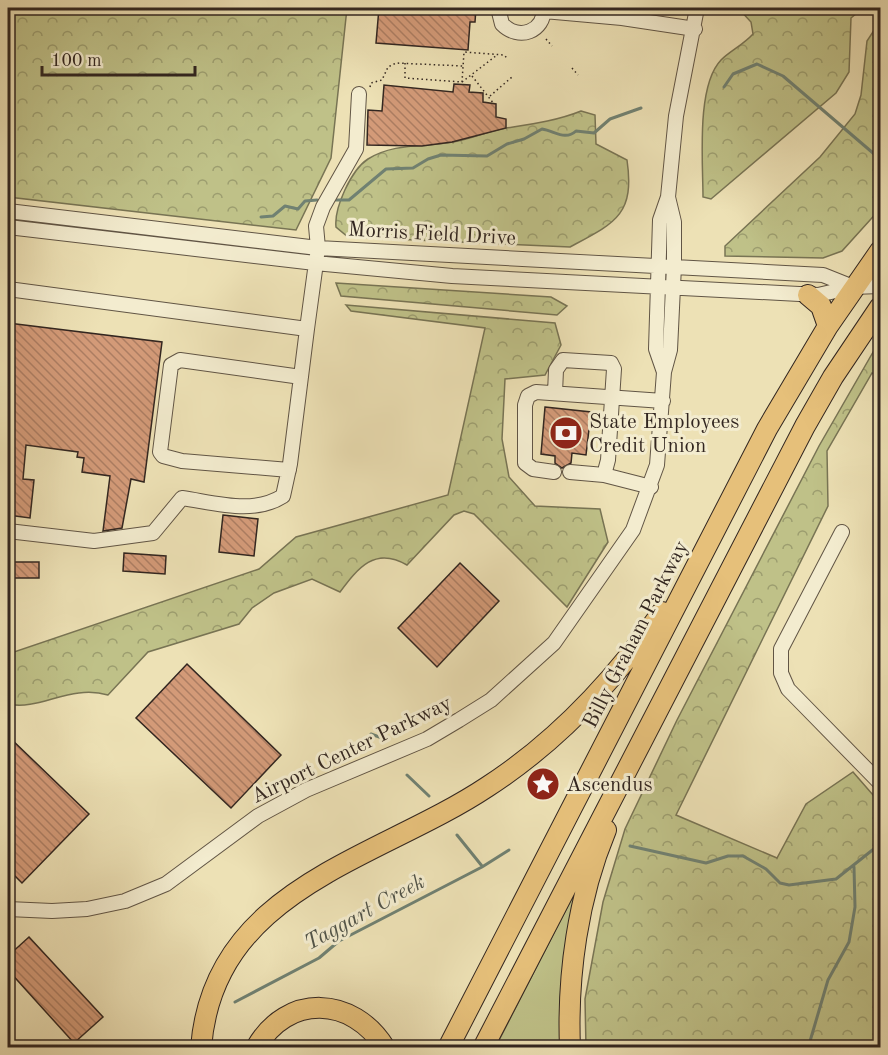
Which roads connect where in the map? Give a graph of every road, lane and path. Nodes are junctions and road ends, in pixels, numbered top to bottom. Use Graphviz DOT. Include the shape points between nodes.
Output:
graph roads {
  1 [pos="498,8"];
  2 [pos="697,8"];
  3 [pos="544,9"];
  4 [pos="695,29"];
  5 [pos="546,39"];
  6 [pos="552,46"];
  7 [pos="498,54"];
  8 [pos="507,57"];
  9 [pos="405,63"];
  10 [pos="463,66"];
  11 [pos="572,68"];
  12 [pos="578,75"];
  13 [pos="472,76"];
  14 [pos="512,77"];
  15 [pos="462,82"];
  16 [pos="364,91"];
  17 [pos="489,96"];
  18 [pos="494,104"];
  19 [pos="668,197"];
  20 [pos="8,211"];
  21 [pos="8,226"];
  22 [pos="318,248"];
  23 [pos="880,251"];
  24 [pos="315,263"];
  25 [pos="657,266"];
  26 [pos="674,266"];
  27 [pos="880,286"];
  28 [pos="657,287"];
  29 [pos="853,287"];
  30 [pos="673,288"];
  31 [pos="8,289"];
  32 [pos="808,295"];
  33 [pos="880,307"];
  34 [pos="828,326"];
  35 [pos="307,329"];
  36 [pos="664,372"];
  37 [pos="301,377"];
  38 [pos="555,393"];
  39 [pos="612,398"];
  40 [pos="663,401"];
  41 [pos="289,470"];
  42 [pos="554,472"];
  43 [pos="570,472"];
  44 [pos="604,475"];
  45 [pos="651,487"];
  46 [pos="8,531"];
  47 [pos="842,531"];
  48 [pos="714,532"];
  49 [pos="655,717"];
  50 [pos="880,783"];
  51 [pos="8,909"];
  52 [pos="201,1047"];
  53 [pos="256,1047"];
  54 [pos="385,1047"];
  55 [pos="448,1047"];
  56 [pos="483,1047"];
  57 [pos="570,1047"];
  1 -- 3 [label="street" via="502,24 522,34 537,28"];
  2 -- 4 [label="street"];
  3 -- 4 [label="street"];
  4 -- 19 [label="street" via="676,116"];
  5 -- 6 [label="path"];
  7 -- 8 [label="path"];
  7 -- 10 [label="path" via="464,52"];
  7 -- 13 [label="path"];
  9 -- 10 [label="path"];
  9 -- 15 [label="path" via="405,78"];
  9 -- 16 [label="path" via="388,67 382,80 371,83"];
  10 -- 15 [label="path"];
  11 -- 12 [label="path"];
  13 -- 15 [label="path"];
  13 -- 17 [label="path"];
  14 -- 17 [label="path"];
  16 -- 22 [label="street" via="356,149 323,207 316,226"];
  17 -- 18 [label="path"];
  19 -- 25 [label="street, Airport Center Parkway" via="660,220"];
  19 -- 26 [label="street, Airport Center Parkway" via="674,222"];
  20 -- 22 [label="street, Morris Field Drive"];
  21 -- 24 [label="street, Morris Field Drive"];
  22 -- 24 [label="street"];
  22 -- 25 [label="street, Morris Field Drive"];
  23 -- 29 [label="highway, Billy Graham Parkway"];
  24 -- 28 [label="street, Morris Field Drive" via="452,276"];
  24 -- 35 [label="street"];
  25 -- 26 [label="street, Morris Field Drive"];
  25 -- 28 [label="street, Airport Center Parkway"];
  26 -- 29 [label="street, Morris Field Drive" via="824,275"];
  26 -- 30 [label="street, Airport Center Parkway"];
  27 -- 29 [label="street, Morris Field Drive"];
  28 -- 30 [label="street, Morris Field Drive"];
  28 -- 36 [label="street, Airport Center Parkway" via="656,349"];
  29 -- 32 [label="street, Morris Field Drive"];
  29 -- 34 [label="highway, Billy Graham Parkway"];
  30 -- 32 [label="street, Morris Field Drive"];
  30 -- 36 [label="street, Airport Center Parkway" via="670,350"];
  31 -- 35 [label="street"];
  32 -- 34 [label="highway" via="821,306"];
  33 -- 49 [label="highway" via="805,426"];
  34 -- 48 [label="highway, Billy Graham Parkway" via="767,429"];
  35 -- 37 [label="street"];
  36 -- 40 [label="street, Airport Center Parkway"];
  37 -- 41 [label="street"];
  37 -- 41 [label="street" via="180,360 171,365 168,384 160,452 163,456"];
  38 -- 39 [label="street"];
  38 -- 39 [label="street" via="556,370 563,360 611,363"];
  38 -- 42 [label="street" via="536,392 528,396 525,405 525,463 533,469"];
  39 -- 40 [label="street"];
  39 -- 44 [label="street"];
  40 -- 45 [label="street, Airport Center Parkway"];
  41 -- 46 [label="street" via="283,496 270,504 249,507 182,498 153,533 94,542"];
  43 -- 44 [label="street"];
  44 -- 45 [label="street"];
  45 -- 51 [label="street, Airport Center Parkway" via="618,555 554,644 491,700 427,739 306,790 258,816 166,884 125,901 87,909"];
  47 -- 50 [label="street" via="781,649 781,673 796,697"];
  48 -- 52 [label="highway" via="637,648 605,687 548,742 486,788 320,876 266,915 225,965 207,1010"];
  48 -- 55 [label="highway, Billy Graham Parkway"];
  49 -- 56 [label="highway"];
  49 -- 57 [label="highway" via="603,837 587,892 572,970"];
  53 -- 54 [label="highway" via="264,1034 285,1017 313,1008 356,1016"];
}
